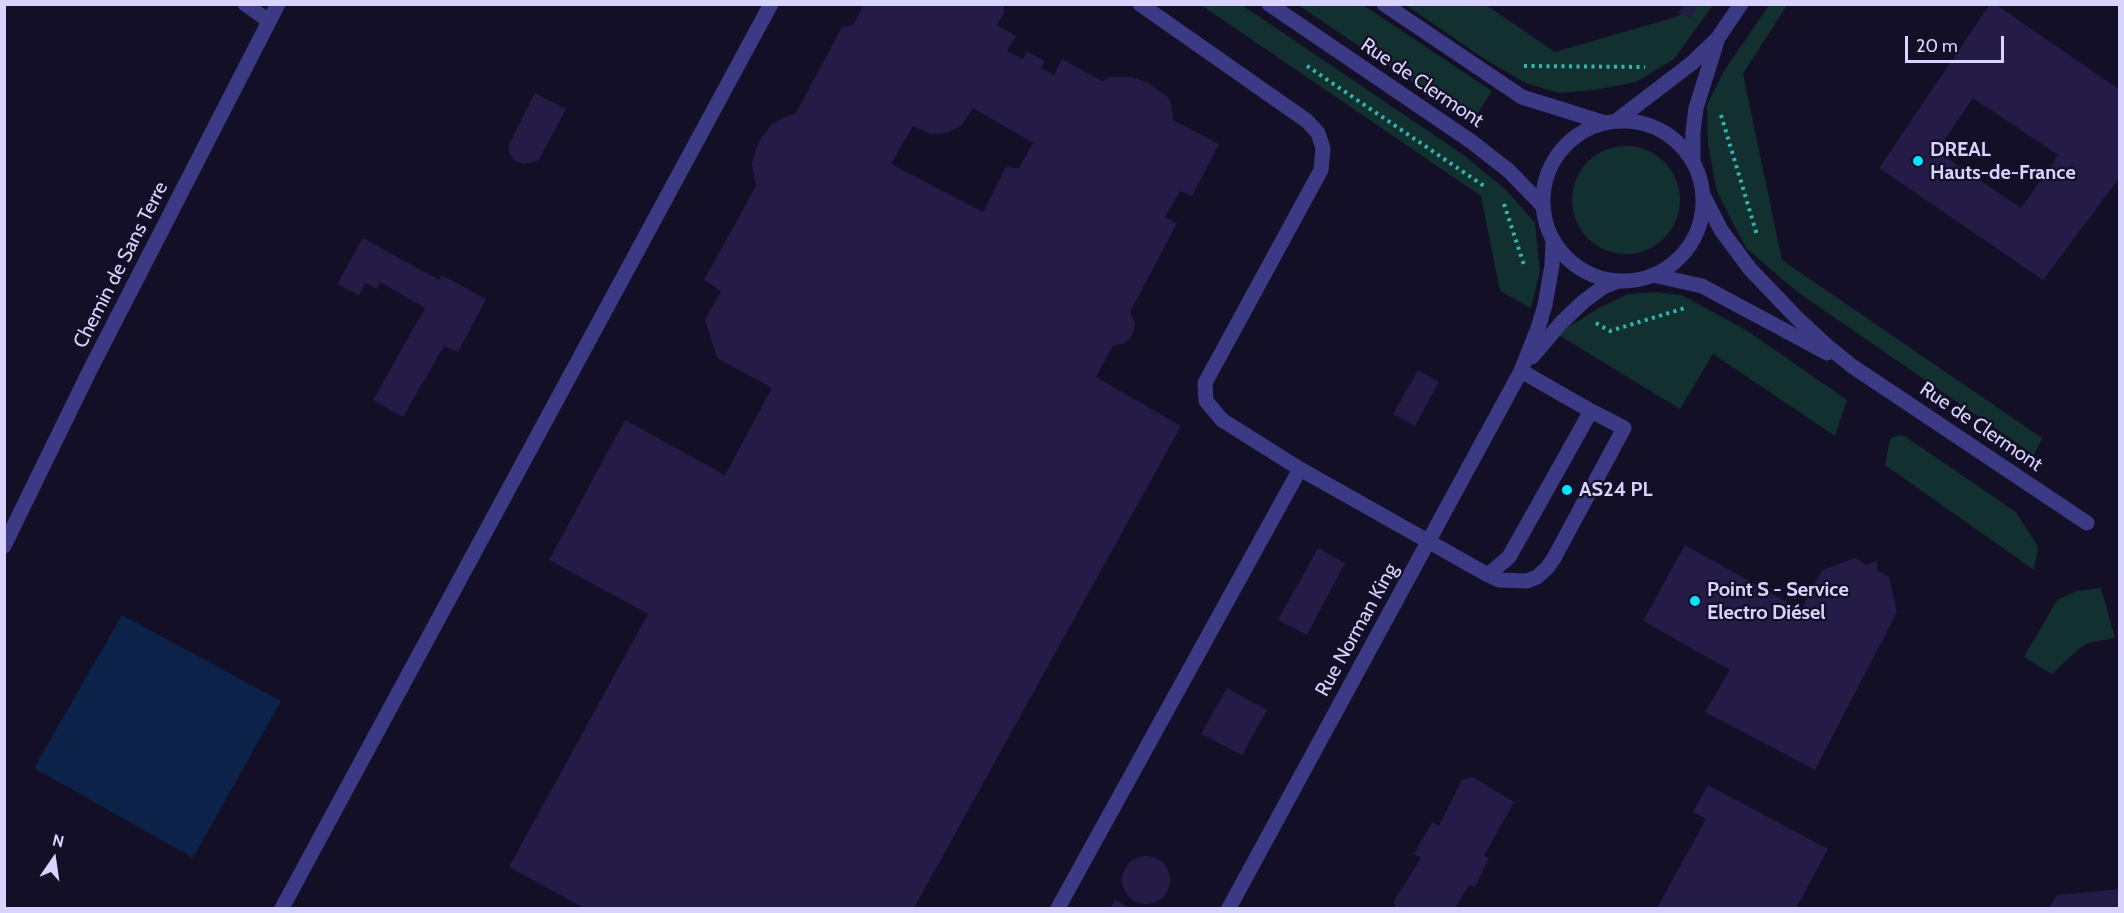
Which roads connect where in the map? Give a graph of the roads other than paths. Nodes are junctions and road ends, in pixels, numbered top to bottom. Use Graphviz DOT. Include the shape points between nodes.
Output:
graph roads {
  1 [pos="245,4"];
  2 [pos="278,4"];
  3 [pos="771,4"];
  4 [pos="1140,4"];
  5 [pos="1269,4"];
  6 [pos="1384,4"];
  7 [pos="1741,4"];
  8 [pos="269,21"];
  9 [pos="1718,38"];
  10 [pos="1611,122"];
  11 [pos="1693,160"];
  12 [pos="1704,197"];
  13 [pos="1543,206"];
  14 [pos="1553,240"];
  15 [pos="1653,275"];
  16 [pos="1618,281"];
  17 [pos="1852,366"];
  18 [pos="1521,371"];
  19 [pos="1591,411"];
  20 [pos="1300,469"];
  21 [pos="2087,523"];
  22 [pos="1430,542"];
  23 [pos="4,546"];
  24 [pos="1488,575"];
  25 [pos="282,909"];
  26 [pos="1058,909"];
  27 [pos="1228,909"];
  1 -- 8 [label="street"];
  2 -- 8 [label="street, Chemin de Sans Terre"];
  3 -- 25 [label="street"];
  4 -- 20 [label="street" via="1307,121 1318,133 1323,148 1321,170 1205,383 1206,401 1222,420"];
  5 -- 13 [label="street, Rue de Clermont" via="1472,142 1509,171"];
  6 -- 10 [label="street" via="1522,97"];
  7 -- 9 [label="street"];
  8 -- 23 [label="street, Chemin de Sans Terre"];
  9 -- 10 [label="street" via="1692,63"];
  9 -- 11 [label="street" via="1696,108"];
  10 -- 11 [label="street" via="1639,122 1660,130 1679,142"];
  10 -- 13 [label="street" via="1584,130 1566,144 1545,183"];
  11 -- 12 [label="street"];
  12 -- 15 [label="street" via="1702,219 1694,239 1681,257"];
  12 -- 17 [label="street, Rue de Clermont" via="1725,236 1757,278"];
  13 -- 14 [label="street"];
  14 -- 16 [label="street" via="1585,272"];
  14 -- 18 [label="street, Rue Norman King" via="1545,305"];
  15 -- 16 [label="street"];
  15 -- 17 [label="street, Rue de Clermont" via="1712,291"];
  16 -- 18 [label="street, Rue Norman King" via="1583,302"];
  17 -- 21 [label="street, Rue de Clermont"];
  18 -- 19 [label="street"];
  18 -- 22 [label="street, Rue Norman King"];
  19 -- 24 [label="street" via="1517,545"];
  19 -- 24 [label="street" via="1624,428 1554,558 1537,577 1527,581"];
  20 -- 22 [label="street"];
  20 -- 26 [label="street"];
  22 -- 24 [label="street"];
  22 -- 27 [label="street, Rue Norman King"];
}
